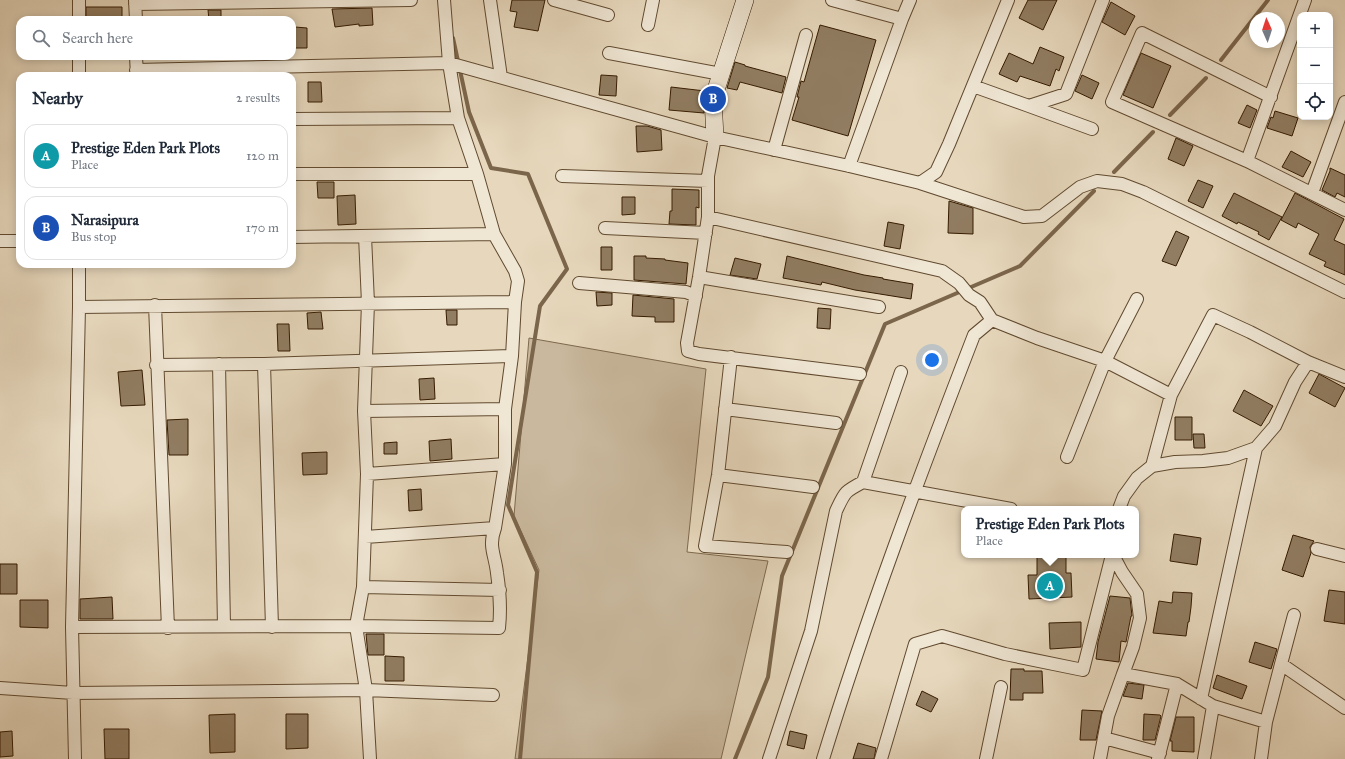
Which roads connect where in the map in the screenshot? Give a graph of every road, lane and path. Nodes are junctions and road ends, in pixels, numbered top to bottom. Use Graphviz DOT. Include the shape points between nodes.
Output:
graph roads {
  1 [pos="79,0"];
  2 [pos="411,0"];
  3 [pos="444,0"];
  4 [pos="490,0"];
  5 [pos="554,0"];
  6 [pos="653,0"];
  7 [pos="745,0"];
  8 [pos="832,0"];
  9 [pos="910,0"];
  10 [pos="1008,0"];
  11 [pos="1103,0"];
  12 [pos="1305,0"];
  13 [pos="135,2"];
  14 [pos="608,15"];
  15 [pos="79,16"];
  16 [pos="136,16"];
  17 [pos="902,19"];
  18 [pos="648,25"];
  19 [pos="806,35"];
  20 [pos="609,53"];
  21 [pos="79,60"];
  22 [pos="136,60"];
  23 [pos="450,63"];
  24 [pos="79,72"];
  25 [pos="136,72"];
  26 [pos="167,72"];
  27 [pos="721,74"];
  28 [pos="498,76"];
  29 [pos="973,86"];
  30 [pos="1270,97"];
  31 [pos="1345,102"];
  32 [pos="1029,106"];
  33 [pos="458,118"];
  34 [pos="296,119"];
  35 [pos="1092,129"];
  36 [pos="715,137"];
  37 [pos="774,150"];
  38 [pos="1247,161"];
  39 [pos="849,166"];
  40 [pos="296,174"];
  41 [pos="476,174"];
  42 [pos="562,176"];
  43 [pos="708,181"];
  44 [pos="920,183"];
  45 [pos="1312,193"];
  46 [pos="1345,210"];
  47 [pos="708,217"];
  48 [pos="605,228"];
  49 [pos="706,233"];
  50 [pos="494,234"];
  51 [pos="365,236"];
  52 [pos="296,237"];
  53 [pos="0,240"];
  54 [pos="16,241"];
  55 [pos="79,268"];
  56 [pos="699,276"];
  57 [pos="579,283"];
  58 [pos="1345,292"];
  59 [pos="696,296"];
  60 [pos="1137,299"];
  61 [pos="515,302"];
  62 [pos="368,303"];
  63 [pos="155,305"];
  64 [pos="79,307"];
  65 [pos="879,307"];
  66 [pos="992,320"];
  67 [pos="512,356"];
  68 [pos="731,357"];
  69 [pos="366,361"];
  70 [pos="1104,361"];
  71 [pos="1308,362"];
  72 [pos="219,364"];
  73 [pos="264,364"];
  74 [pos="156,365"];
  75 [pos="901,372"];
  76 [pos="860,374"];
  77 [pos="1345,377"];
  78 [pos="1171,395"];
  79 [pos="505,409"];
  80 [pos="726,409"];
  81 [pos="364,411"];
  82 [pos="836,423"];
  83 [pos="1256,448"];
  84 [pos="1067,456"];
  85 [pos="505,464"];
  86 [pos="1152,466"];
  87 [pos="367,474"];
  88 [pos="718,475"];
  89 [pos="863,482"];
  90 [pos="813,487"];
  91 [pos="914,490"];
  92 [pos="996,506"];
  93 [pos="1120,506"];
  94 [pos="495,528"];
  95 [pos="365,537"];
  96 [pos="1317,549"];
  97 [pos="787,552"];
  98 [pos="1345,556"];
  99 [pos="1112,558"];
  100 [pos="1115,558"];
  101 [pos="363,587"];
  102 [pos="500,590"];
  103 [pos="1294,615"];
  104 [pos="224,626"];
  105 [pos="356,626"];
  106 [pos="72,627"];
  107 [pos="272,627"];
  108 [pos="168,628"];
  109 [pos="1281,664"];
  110 [pos="1123,674"];
  111 [pos="1177,684"];
  112 [pos="1001,687"];
  113 [pos="0,688"];
  114 [pos="366,690"];
  115 [pos="73,693"];
  116 [pos="493,695"];
  117 [pos="1202,699"];
  118 [pos="1213,706"];
  119 [pos="1345,708"];
  120 [pos="1266,722"];
  121 [pos="1104,738"];
  122 [pos="1159,756"];
  123 [pos="74,759"];
  124 [pos="370,759"];
  125 [pos="769,759"];
  126 [pos="823,759"];
  127 [pos="881,759"];
  128 [pos="986,759"];
  129 [pos="1100,759"];
  130 [pos="1204,759"];
  131 [pos="1261,759"];
  1 -- 15 [label="street"];
  2 -- 13 [label="street"];
  3 -- 23 [label="street"];
  4 -- 28 [label="street"];
  5 -- 14 [label="street"];
  6 -- 18 [label="street"];
  7 -- 27 [label="street"];
  8 -- 17 [label="street"];
  9 -- 17 [label="street"];
  10 -- 29 [label="street"];
  11 -- 32 [label="street" via="1066,94"];
  12 -- 30 [label="street"];
  13 -- 16 [label="street"];
  17 -- 39 [label="street"];
  19 -- 37 [label="street"];
  20 -- 27 [label="street"];
  21 -- 24 [label="street"];
  22 -- 25 [label="street"];
  23 -- 26 [label="street"];
  23 -- 28 [label="street"];
  23 -- 33 [label="street"];
  27 -- 36 [label="street" via="713,99"];
  28 -- 36 [label="street"];
  29 -- 32 [label="street"];
  29 -- 44 [label="street" via="936,172"];
  30 -- 38 [label="street"];
  30 -- 38 [label="street" via="1142,33 1112,102"];
  31 -- 45 [label="street"];
  32 -- 35 [label="street"];
  33 -- 34 [label="street"];
  33 -- 41 [label="street"];
  36 -- 37 [label="street"];
  36 -- 43 [label="street"];
  37 -- 39 [label="street"];
  38 -- 45 [label="street"];
  39 -- 44 [label="street"];
  40 -- 41 [label="street"];
  41 -- 50 [label="street"];
  42 -- 43 [label="street"];
  43 -- 47 [label="street"];
  44 -- 58 [label="street" via="1024,217 1042,216 1080,187 1097,181 1122,184"];
  45 -- 46 [label="street"];
  47 -- 49 [label="street"];
  47 -- 66 [label="street" via="942,272 980,302"];
  48 -- 49 [label="street"];
  49 -- 56 [label="street"];
  50 -- 51 [label="street"];
  50 -- 61 [label="street" via="515,271 518,281"];
  51 -- 52 [label="street"];
  51 -- 62 [label="street"];
  53 -- 54 [label="street"];
  55 -- 64 [label="street"];
  56 -- 59 [label="street"];
  56 -- 65 [label="street"];
  57 -- 59 [label="street" via="686,292"];
  59 -- 68 [label="street" via="687,342 688,351"];
  60 -- 70 [label="street"];
  61 -- 62 [label="street"];
  61 -- 67 [label="street"];
  62 -- 63 [label="street"];
  62 -- 69 [label="street"];
  63 -- 64 [label="street"];
  63 -- 74 [label="street"];
  64 -- 106 [label="street"];
  66 -- 70 [label="street"];
  66 -- 91 [label="street" via="974,335"];
  67 -- 69 [label="street"];
  67 -- 79 [label="street"];
  68 -- 76 [label="street"];
  68 -- 80 [label="street"];
  69 -- 73 [label="street"];
  69 -- 81 [label="street"];
  70 -- 78 [label="street"];
  70 -- 84 [label="street"];
  71 -- 77 [label="street"];
  71 -- 78 [label="street" via="1212,315"];
  71 -- 83 [label="street" via="1295,382 1275,426"];
  72 -- 73 [label="street"];
  72 -- 74 [label="street"];
  72 -- 104 [label="street"];
  73 -- 107 [label="street"];
  74 -- 108 [label="street"];
  75 -- 89 [label="street"];
  78 -- 86 [label="street"];
  79 -- 81 [label="street"];
  79 -- 85 [label="street"];
  80 -- 82 [label="street"];
  80 -- 88 [label="street"];
  81 -- 87 [label="street"];
  83 -- 86 [label="street" via="1228,458"];
  83 -- 117 [label="street"];
  85 -- 87 [label="street"];
  85 -- 94 [label="street"];
  86 -- 93 [label="street" via="1137,478"];
  87 -- 95 [label="street"];
  88 -- 90 [label="street"];
  88 -- 97 [label="street" via="705,546"];
  89 -- 91 [label="street"];
  89 -- 125 [label="street" via="844,493 836,511 811,631"];
  91 -- 92 [label="street"];
  91 -- 126 [label="street"];
  94 -- 95 [label="street"];
  94 -- 102 [label="street" via="491,538"];
  95 -- 101 [label="street"];
  96 -- 98 [label="street"];
  99 -- 127 [label="street" via="1083,670 1005,654 942,636 915,644"];
  100 -- 110 [label="street" via="1137,594 1140,618"];
  101 -- 102 [label="street"];
  101 -- 105 [label="street"];
  102 -- 105 [label="street" via="499,628"];
  103 -- 109 [label="street"];
  104 -- 107 [label="street"];
  104 -- 108 [label="street"];
  105 -- 107 [label="street"];
  105 -- 114 [label="street"];
  106 -- 108 [label="street"];
  106 -- 115 [label="street"];
  109 -- 119 [label="street"];
  109 -- 120 [label="street"];
  110 -- 111 [label="street"];
  110 -- 121 [label="street" via="1108,716"];
  111 -- 117 [label="street"];
  111 -- 122 [label="street"];
  112 -- 128 [label="street"];
  113 -- 115 [label="street"];
  114 -- 115 [label="street"];
  114 -- 116 [label="street"];
  114 -- 124 [label="street"];
  115 -- 123 [label="street"];
  117 -- 118 [label="street"];
  118 -- 120 [label="street"];
  118 -- 130 [label="street"];
  120 -- 131 [label="street"];
  121 -- 122 [label="street"];
  121 -- 129 [label="street"];
}
